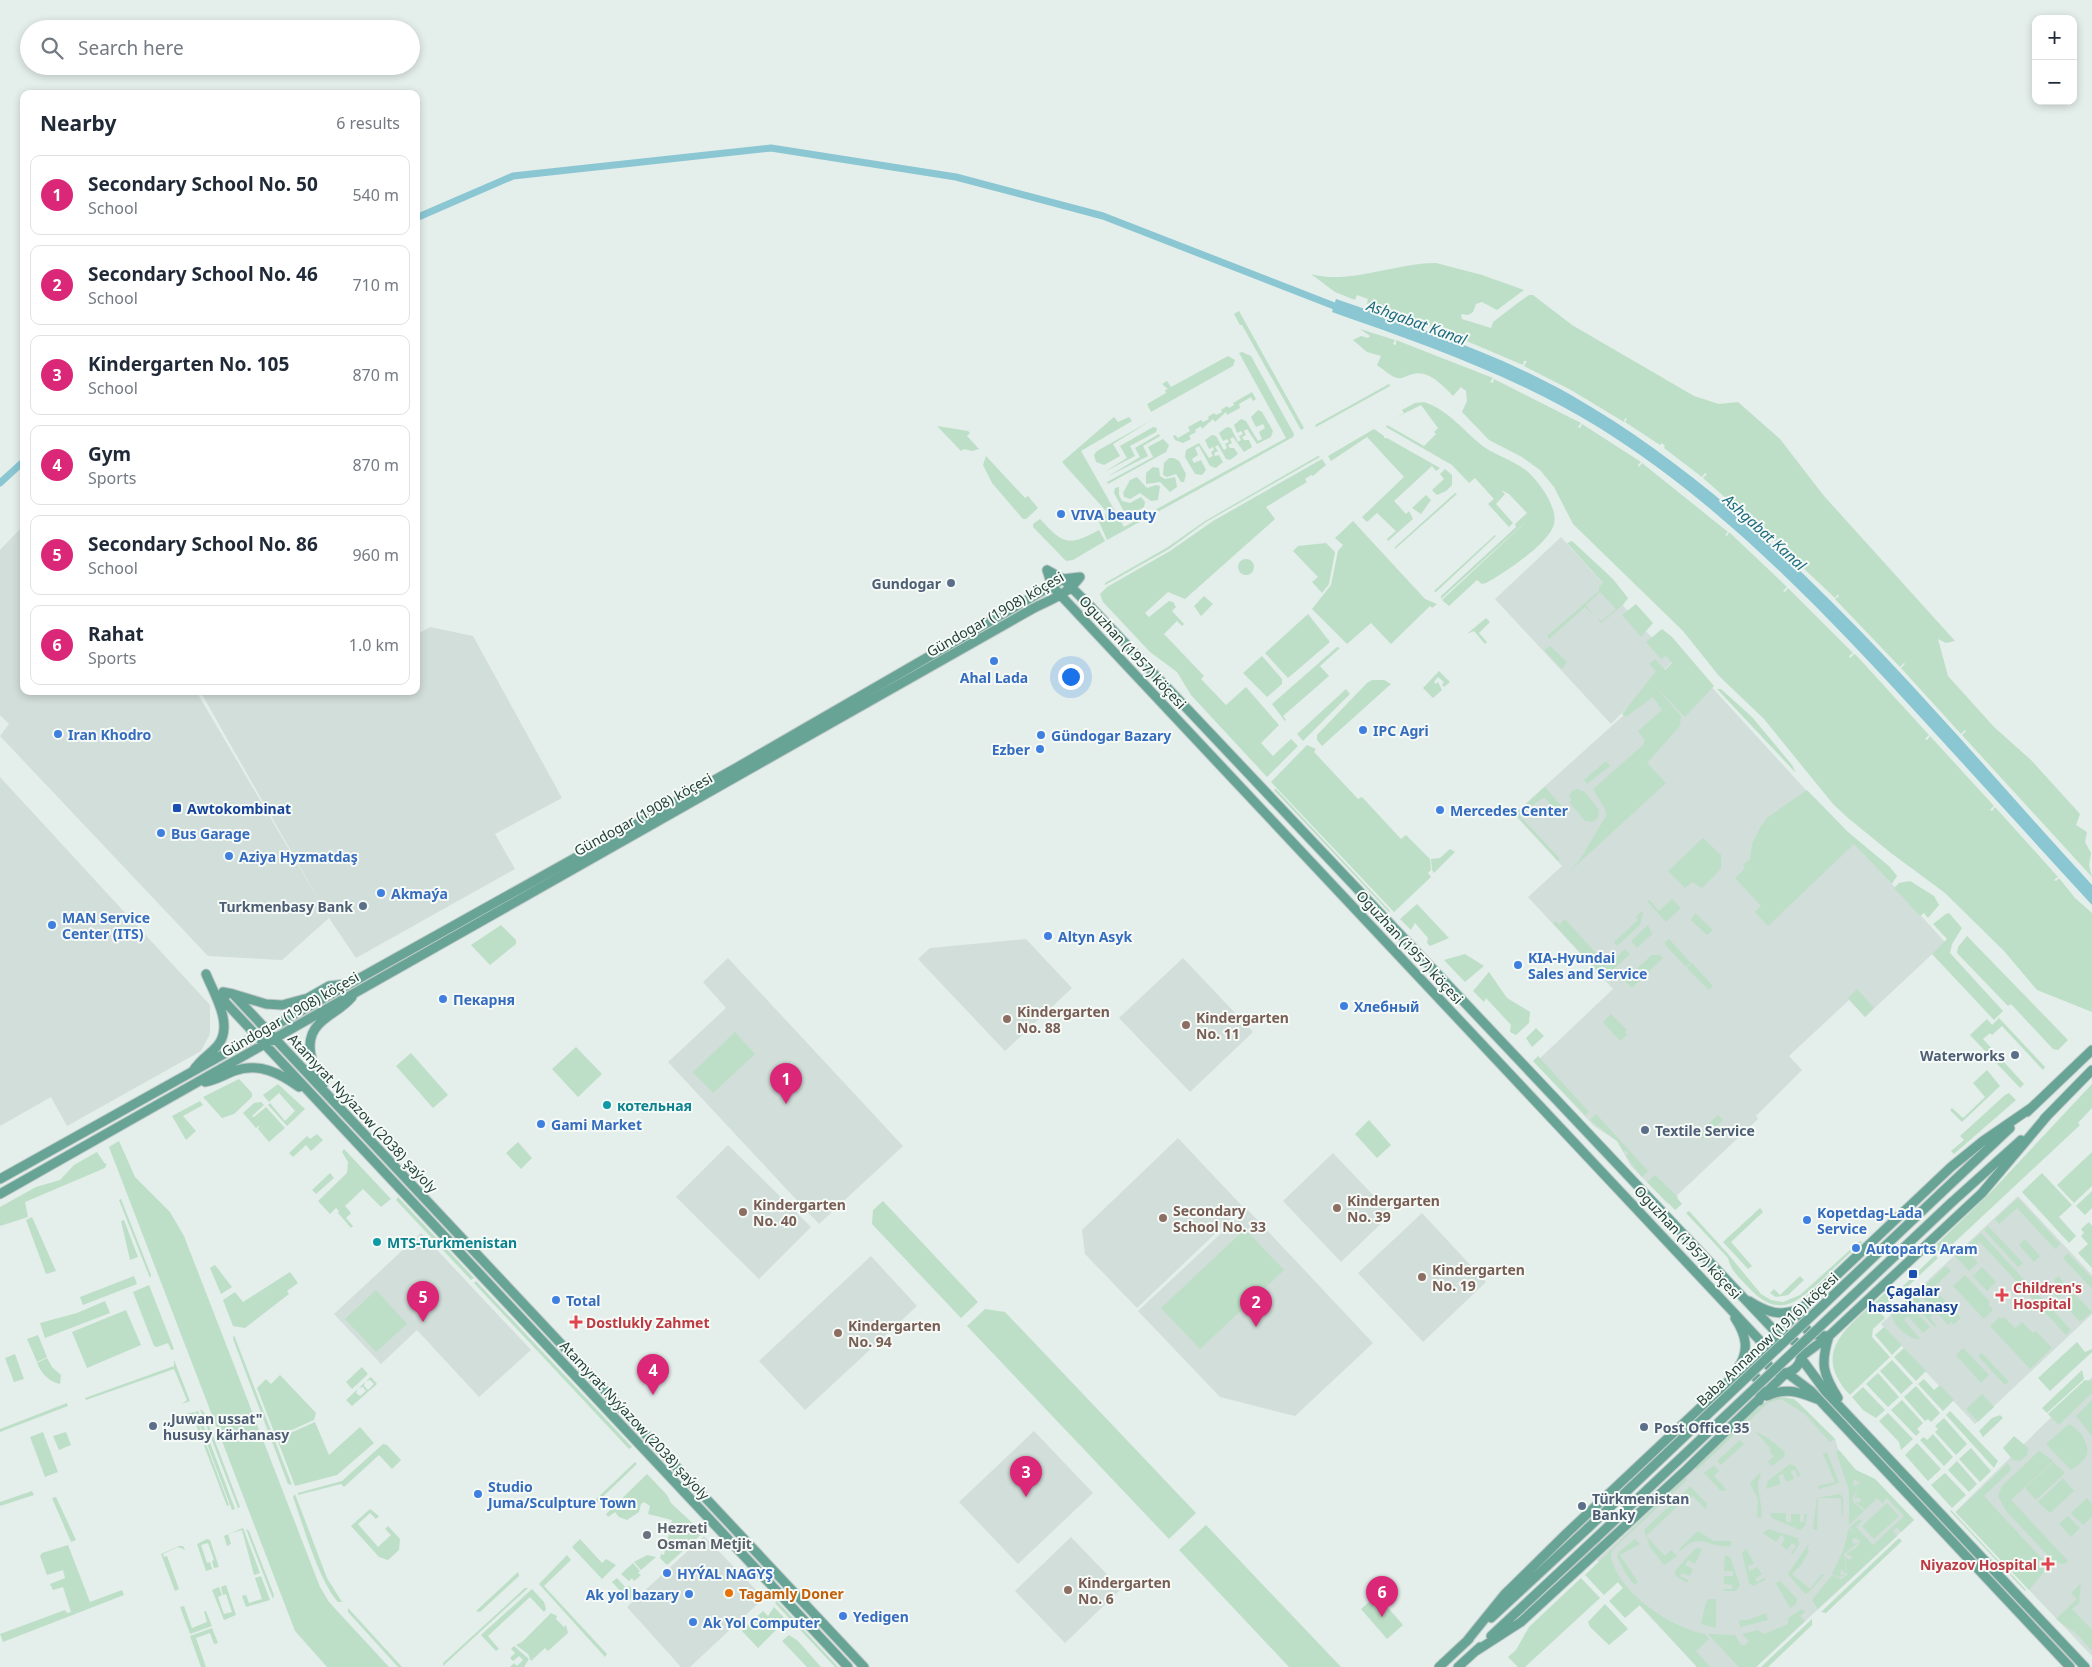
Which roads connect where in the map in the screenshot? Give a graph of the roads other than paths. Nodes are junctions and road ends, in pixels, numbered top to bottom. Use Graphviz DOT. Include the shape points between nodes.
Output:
graph roads {
  1 [pos="1064,579"];
  2 [pos="1052,586"];
  3 [pos="1072,588"];
  4 [pos="1060,596"];
  5 [pos="626,834"];
  6 [pos="206,974"];
  7 [pos="349,984"];
  8 [pos="356,992"];
  9 [pos="232,994"];
  10 [pos="267,1030"];
  11 [pos="257,1036"];
  12 [pos="275,1039"];
  13 [pos="265,1044"];
  14 [pos="2092,1050"];
  15 [pos="2092,1070"];
  16 [pos="192,1072"];
  17 [pos="197,1083"];
  18 [pos="327,1094"];
  19 [pos="318,1101"];
  20 [pos="2031,1108"];
  21 [pos="2047,1116"];
  22 [pos="94,1127"];
  23 [pos="98,1137"];
  24 [pos="0,1179"];
  25 [pos="0,1194"];
  26 [pos="1738,1295"];
  27 [pos="1725,1304"];
  28 [pos="1802,1308"];
  29 [pos="1829,1336"];
  30 [pos="1778,1337"];
  31 [pos="1766,1348"];
  32 [pos="1801,1357"];
  33 [pos="1786,1373"];
  34 [pos="1735,1375"];
  35 [pos="1819,1400"];
  36 [pos="1758,1401"];
  37 [pos="1846,1412"];
  38 [pos="1466,1642"];
  39 [pos="1476,1650"];
  40 [pos="848,1667"];
  41 [pos="864,1667"];
  42 [pos="1439,1667"];
  43 [pos="1458,1667"];
  44 [pos="2070,1667"];
  45 [pos="2085,1667"];
  1 -- 2 [label="main road, Gündogar (1908) köçesi"];
  1 -- 2 [label="main road" via="1047,570"];
  1 -- 3 [label="main road, Oguzhan (1957) köçesi"];
  1 -- 3 [label="main road, Gündogar (1908) köçesi" via="1080,577"];
  2 -- 4 [label="main road, Oguzhan (1957) köçesi"];
  2 -- 5 [label="main road, Gündogar (1908) köçesi"];
  3 -- 4 [label="main road, Gündogar (1908) köçesi"];
  3 -- 26 [label="main road, Oguzhan (1957) köçesi"];
  4 -- 5 [label="main road, Gündogar (1908) köçesi"];
  4 -- 27 [label="main road, Oguzhan (1957) köçesi"];
  5 -- 7 [label="main road, Gündogar (1908) köçesi"];
  5 -- 8 [label="main road, Gündogar (1908) köçesi"];
  6 -- 16 [label="main road" via="223,1014 223,1030 218,1046 201,1058"];
  7 -- 9 [label="main road" via="329,986 308,998 282,1005"];
  7 -- 10 [label="main road, Gündogar (1908) köçesi"];
  8 -- 12 [label="main road, Gündogar (1908) köçesi"];
  8 -- 18 [label="main road" via="343,1008 318,1024 311,1037 311,1058"];
  9 -- 10 [label="main road, Atamyrat Nyýazow (2038) şaýoly"];
  9 -- 11 [label="main road, Atamyrat Nyýazow (2038) şaýoly" via="223,992 225,1002"];
  10 -- 11 [label="main road, Gündogar (1908) köçesi"];
  10 -- 12 [label="main road, Atamyrat Nyýazow (2038) şaýoly"];
  11 -- 13 [label="main road, Atamyrat Nyýazow (2038) şaýoly"];
  11 -- 16 [label="main road, Gündogar (1908) köçesi"];
  12 -- 13 [label="main road, Gündogar (1908) köçesi"];
  12 -- 18 [label="main road, Atamyrat Nyýazow (2038) şaýoly"];
  13 -- 17 [label="main road, Gündogar (1908) köçesi"];
  13 -- 19 [label="main road, Atamyrat Nyýazow (2038) şaýoly"];
  14 -- 20 [label="main road, Baba Annanow (1916) köçesi"];
  15 -- 21 [label="main road, Baba Annanow (1916) köçesi"];
  16 -- 22 [label="main road, Gündogar (1908) köçesi"];
  17 -- 19 [label="main road" via="215,1080 236,1070 260,1068 288,1078"];
  17 -- 23 [label="main road, Gündogar (1908) köçesi"];
  18 -- 41 [label="main road, Atamyrat Nyýazow (2038) şaýoly"];
  19 -- 40 [label="main road, Atamyrat Nyýazow (2038) şaýoly"];
  20 -- 28 [label="main road" via="1951,1168"];
  20 -- 38 [label="main road, Baba Annanow (1916) köçesi, bridge"];
  21 -- 29 [label="main road" via="1982,1193"];
  21 -- 39 [label="main road, Baba Annanow (1916) köçesi, bridge"];
  22 -- 23 [label="main road"];
  22 -- 24 [label="main road, Gündogar (1908) köçesi"];
  23 -- 25 [label="main road, Gündogar (1908) köçesi"];
  26 -- 28 [label="main road" via="1774,1314"];
  26 -- 30 [label="main road, Oguzhan (1957) köçesi"];
  27 -- 31 [label="main road, Oguzhan (1957) köçesi"];
  27 -- 34 [label="main road" via="1745,1336 1746,1353"];
  28 -- 29 [label="main road" via="1803,1326 1808,1332"];
  28 -- 30 [label="main road"];
  29 -- 32 [label="main road"];
  29 -- 37 [label="main road" via="1822,1361 1826,1380"];
  30 -- 31 [label="main road"];
  30 -- 32 [label="main road" via="1795,1341"];
  31 -- 33 [label="main road" via="1769,1367"];
  31 -- 34 [label="main road"];
  32 -- 33 [label="main road" via="1797,1368"];
  32 -- 37 [label="main road" via="1818,1383"];
  33 -- 35 [label="main road"];
  33 -- 36 [label="main road"];
  34 -- 36 [label="main road" via="1747,1373 1757,1379 1762,1389"];
  34 -- 38 [label="main road" via="1504,1595"];
  35 -- 36 [label="main road" via="1784,1390"];
  35 -- 44 [label="main road"];
  36 -- 39 [label="main road" via="1521,1622"];
  37 -- 45 [label="main road"];
  38 -- 42 [label="main road, Baba Annanow (1916) köçesi"];
  39 -- 43 [label="main road, Baba Annanow (1916) köçesi"];
}
